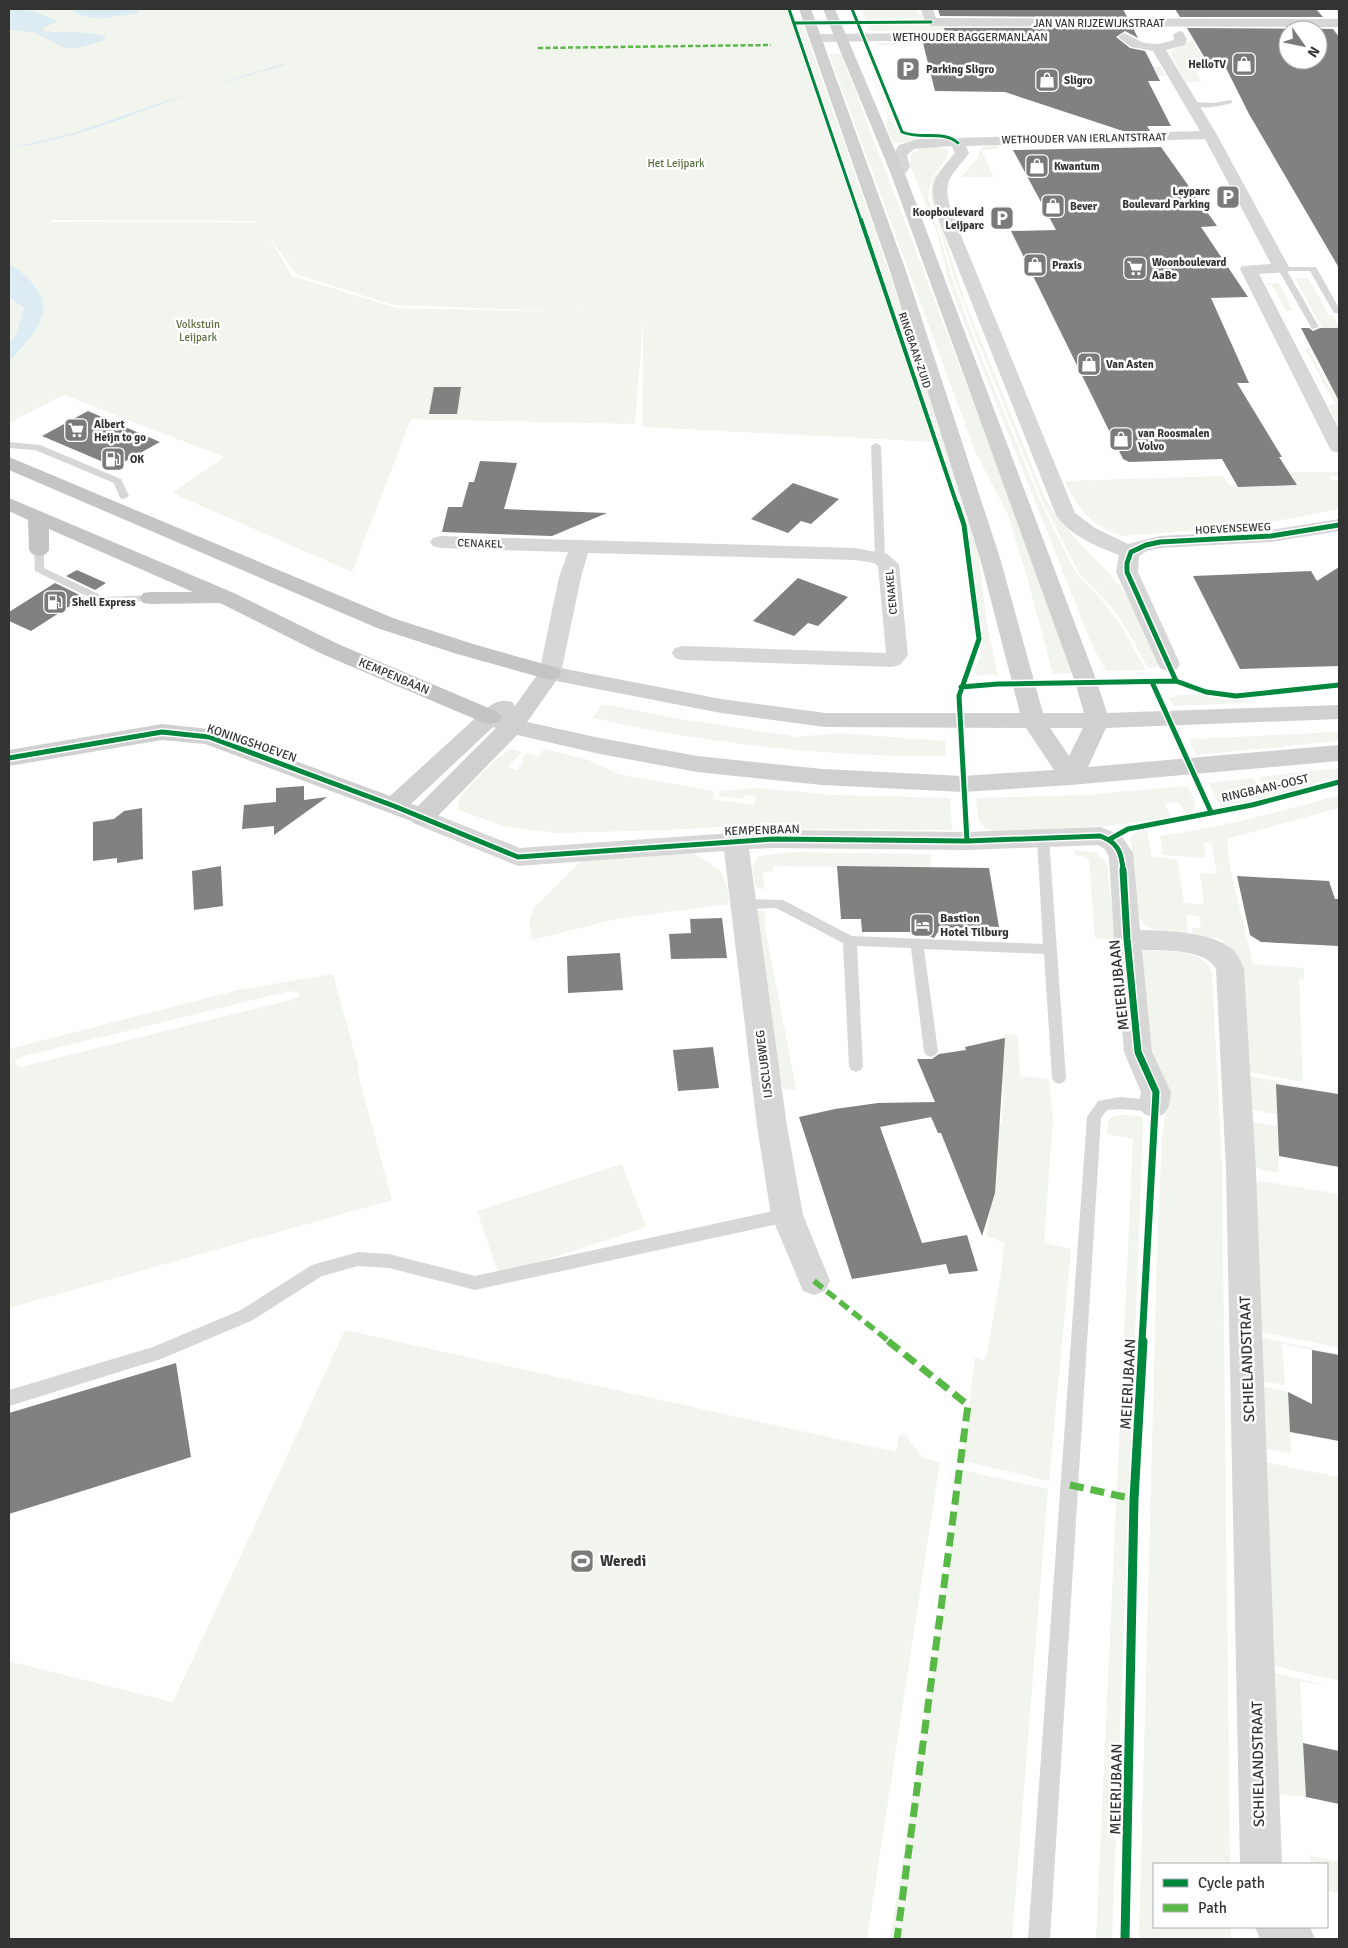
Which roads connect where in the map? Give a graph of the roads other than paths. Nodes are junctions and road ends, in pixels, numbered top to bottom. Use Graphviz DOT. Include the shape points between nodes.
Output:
graph roads {
  1 [pos="805,9"];
  2 [pos="829,9"];
  3 [pos="927,9"];
  4 [pos="1028,9"];
  5 [pos="1247,9"];
  6 [pos="1035,22"];
  7 [pos="1257,23"];
  8 [pos="1339,23"];
  9 [pos="1179,35"];
  10 [pos="1278,36"];
  11 [pos="965,37"];
  12 [pos="816,38"];
  13 [pos="841,38"];
  14 [pos="1158,47"];
  15 [pos="1230,102"];
  16 [pos="1192,104"];
  17 [pos="1210,135"];
  18 [pos="958,143"];
  19 [pos="898,174"];
  20 [pos="1282,269"];
  21 [pos="1337,311"];
  22 [pos="1314,328"];
  23 [pos="9,445"];
  24 [pos="876,446"];
  25 [pos="1339,447"];
  26 [pos="9,463"];
  27 [pos="124,496"];
  28 [pos="9,504"];
  29 [pos="38,517"];
  30 [pos="136,517"];
  31 [pos="1339,525"];
  32 [pos="440,542"];
  33 [pos="580,547"];
  34 [pos="39,550"];
  35 [pos="1130,552"];
  36 [pos="880,558"];
  37 [pos="151,598"];
  38 [pos="226,598"];
  39 [pos="683,654"];
  40 [pos="1169,664"];
  41 [pos="550,673"];
  42 [pos="1339,712"];
  43 [pos="490,717"];
  44 [pos="1034,722"];
  45 [pos="1098,722"];
  46 [pos="512,726"];
  47 [pos="1339,753"];
  48 [pos="9,758"];
  49 [pos="1071,777"];
  50 [pos="394,806"];
  51 [pos="422,817"];
  52 [pos="1043,838"];
  53 [pos="1110,839"];
  54 [pos="735,841"];
  55 [pos="745,904"];
  56 [pos="1127,939"];
  57 [pos="850,942"];
  58 [pos="917,944"];
  59 [pos="1050,949"];
  60 [pos="931,1050"];
  61 [pos="856,1066"];
  62 [pos="1059,1078"];
  63 [pos="1154,1106"];
  64 [pos="787,1215"];
  65 [pos="814,1281"];
  66 [pos="9,1398"];
  67 [pos="1261,1863"];
  68 [pos="1038,1939"];
  1 -- 12 [label="main road, RINGBAAN-ZUID"];
  2 -- 13 [label="main road"];
  3 -- 6 [label="street, JAN VAN RIJZEWIJKSTRAAT" via="931,22"];
  4 -- 6 [label="street"];
  5 -- 7 [label="street"];
  6 -- 7 [label="street, JAN VAN RIJZEWIJKSTRAAT"];
  7 -- 8 [label="street, JAN VAN RIJZEWIJKSTRAAT"];
  9 -- 10 [label="street"];
  9 -- 14 [label="street" via="1180,42"];
  9 -- 14 [label="street" via="1168,30 1143,28 1129,30 1119,37"];
  11 -- 13 [label="street, WETHOUDER BAGGERMANLAAN"];
  12 -- 13 [label="street, WETHOUDER BAGGERMANLAAN"];
  12 -- 44 [label="main road, RINGBAAN-ZUID" via="897,268 990,558"];
  13 -- 19 [label="main road"];
  14 -- 16 [label="street"];
  15 -- 16 [label="lane"];
  16 -- 17 [label="street"];
  17 -- 18 [label="street, WETHOUDER VAN IERLANTSTRAAT"];
  17 -- 20 [label="street"];
  18 -- 19 [label="street, WETHOUDER VAN IERLANTSTRAAT" via="913,144 904,148 900,155 903,167"];
  18 -- 35 [label="street" via="962,153 941,177 938,188 950,228 1066,515 1101,540"];
  19 -- 45 [label="main road"];
  20 -- 21 [label="lane" via="1313,269"];
  20 -- 22 [label="lane"];
  20 -- 25 [label="street" via="1248,269"];
  23 -- 27 [label="lane" via="36,447 118,481"];
  24 -- 36 [label="lane"];
  26 -- 30 [label="highway"];
  27 -- 30 [label="highway"];
  28 -- 29 [label="highway, KEMPENBAAN"];
  29 -- 34 [label="highway"];
  29 -- 38 [label="highway, KEMPENBAAN"];
  30 -- 41 [label="highway" via="385,622"];
  31 -- 35 [label="street, HOEVENSEWEG" via="1271,536 1160,542"];
  32 -- 33 [label="street, CENAKEL"];
  33 -- 36 [label="street, CENAKEL" via="846,554"];
  33 -- 41 [label="street" via="574,561 558,650"];
  34 -- 37 [label="lane" via="39,568 103,600"];
  35 -- 40 [label="street" via="1126,557 1127,572"];
  36 -- 39 [label="street, CENAKEL" via="888,564 897,654 892,660"];
  37 -- 38 [label="highway"];
  38 -- 43 [label="highway, KEMPENBAAN" via="330,649"];
  41 -- 43 [label="main road"];
  41 -- 44 [label="main road" via="721,706 825,720"];
  41 -- 46 [label="main road"];
  42 -- 45 [label="main road"];
  43 -- 46 [label="main road, KEMPENBAAN"];
  43 -- 50 [label="main road"];
  44 -- 45 [label="main road"];
  44 -- 49 [label="main road, RINGBAAN-ZUID"];
  45 -- 49 [label="main road"];
  46 -- 49 [label="main road, KEMPENBAAN" via="698,764 822,777 963,784"];
  46 -- 51 [label="main road"];
  47 -- 49 [label="main road, RINGBAAN-OOST"];
  48 -- 50 [label="main road, KONINGSHOEVEN" via="162,732 209,737"];
  50 -- 51 [label="main road, KONINGSHOEVEN"];
  51 -- 54 [label="street, KEMPENBAAN" via="518,857"];
  52 -- 53 [label="street, KEMPENBAAN" via="1100,836"];
  52 -- 54 [label="street, KEMPENBAAN"];
  52 -- 59 [label="lane"];
  53 -- 56 [label="street, MEIERIJBAAN" via="1119,846 1122,857"];
  54 -- 55 [label="street, IJSCLUBWEG"];
  55 -- 57 [label="lane" via="778,903"];
  55 -- 64 [label="street, IJSCLUBWEG" via="772,1126"];
  56 -- 63 [label="street, MEIERIJBAAN" via="1138,1052 1156,1092"];
  56 -- 67 [label="street, SCHIELANDSTRAAT" via="1206,948 1225,957 1230,969 1241,1170"];
  57 -- 58 [label="lane"];
  57 -- 61 [label="lane"];
  58 -- 59 [label="lane"];
  58 -- 60 [label="lane"];
  59 -- 62 [label="lane"];
  63 -- 68 [label="lane" via="1103,1105 1094,1117"];
  64 -- 65 [label="street, IJSCLUBWEG"];
  64 -- 66 [label="lane" via="475,1283 389,1261 358,1259 318,1270 247,1315 154,1354"];
}
